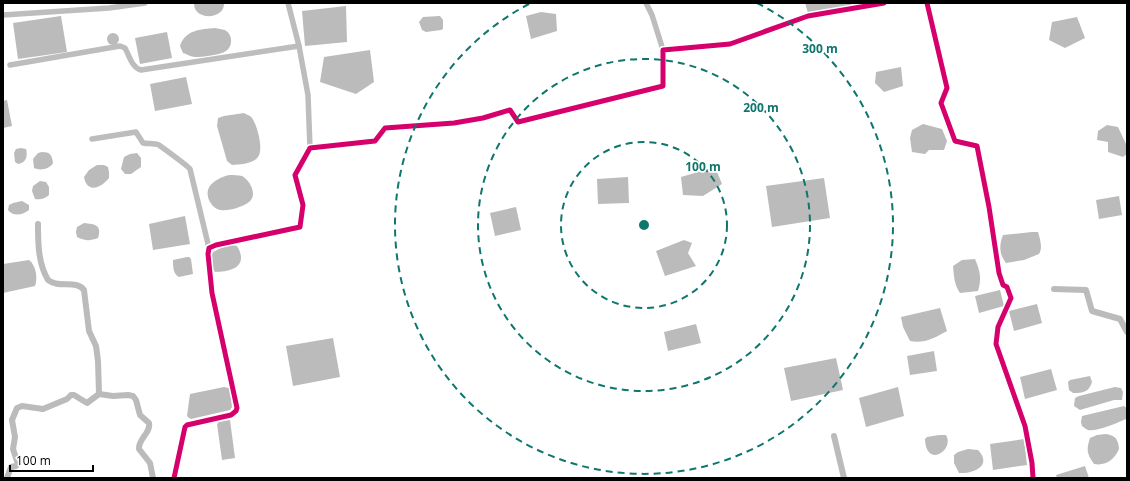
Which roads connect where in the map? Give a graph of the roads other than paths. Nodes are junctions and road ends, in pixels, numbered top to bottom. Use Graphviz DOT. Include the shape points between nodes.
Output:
graph roads {
  1 [pos="141,3"];
  2 [pos="288,3"];
  3 [pos="646,3"];
  4 [pos="884,3"];
  5 [pos="927,3"];
  6 [pos="3,16"];
  7 [pos="299,46"];
  8 [pos="663,50"];
  9 [pos="10,65"];
  10 [pos="92,139"];
  11 [pos="310,148"];
  12 [pos="208,248"];
  13 [pos="174,478"];
  14 [pos="1033,478"];
  1 -- 6 [label="street"];
  2 -- 7 [label="street"];
  3 -- 8 [label="street"];
  4 -- 8 [label="street" via="808,16 730,44"];
  5 -- 14 [label="street" via="947,88 941,103 955,141 977,146 999,273 1011,298 998,327 996,344 1025,426"];
  7 -- 9 [label="street" via="141,70 134,67 126,50 120,46"];
  7 -- 11 [label="street" via="308,95"];
  8 -- 11 [label="street" via="663,86 518,122 510,110 454,123 385,128 375,141"];
  10 -- 12 [label="street" via="136,132 143,142 158,145 188,166"];
  11 -- 12 [label="street" via="295,175 303,205 300,227"];
  12 -- 13 [label="street" via="212,294 237,408 231,415 185,427"];
}
